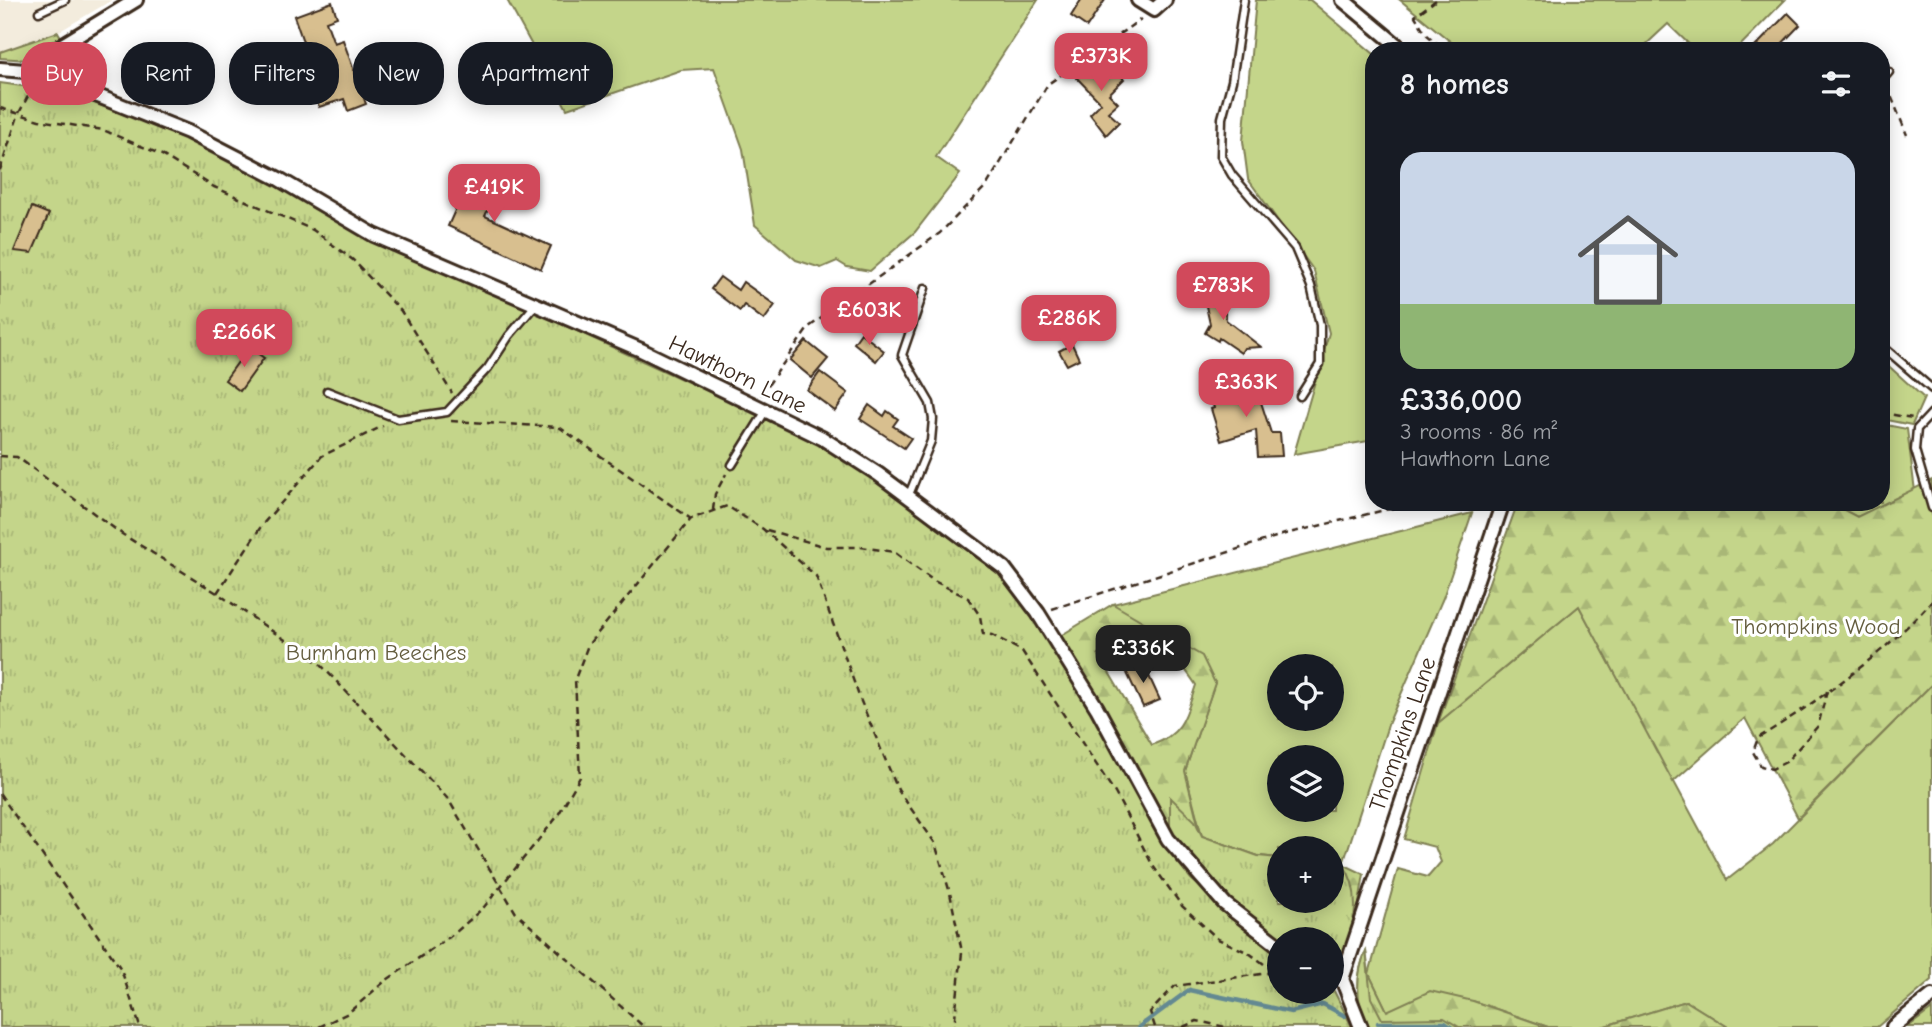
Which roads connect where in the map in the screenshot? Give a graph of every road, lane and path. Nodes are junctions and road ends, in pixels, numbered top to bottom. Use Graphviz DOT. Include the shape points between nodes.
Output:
graph roads {
  1 [pos="65,0"];
  2 [pos="136,0"];
  3 [pos="1138,0"];
  4 [pos="1165,0"];
  5 [pos="1244,0"];
  6 [pos="1343,0"];
  7 [pos="1436,0"];
  8 [pos="118,4"];
  9 [pos="1154,10"];
  10 [pos="39,12"];
  11 [pos="64,42"];
  12 [pos="1394,42"];
  13 [pos="1435,42"];
  14 [pos="0,69"];
  15 [pos="21,71"];
  16 [pos="1890,90"];
  17 [pos="107,100"];
  18 [pos="23,105"];
  19 [pos="0,108"];
  20 [pos="19,113"];
  21 [pos="1907,135"];
  22 [pos="0,170"];
  23 [pos="925,288"];
  24 [pos="536,304"];
  25 [pos="1890,353"];
  26 [pos="1932,389"];
  27 [pos="327,391"];
  28 [pos="1300,396"];
  29 [pos="456,402"];
  30 [pos="759,409"];
  31 [pos="1932,413"];
  32 [pos="398,419"];
  33 [pos="438,421"];
  34 [pos="465,422"];
  35 [pos="0,456"];
  36 [pos="732,465"];
  37 [pos="908,496"];
  38 [pos="1932,508"];
  39 [pos="1381,511"];
  40 [pos="1500,511"];
  41 [pos="713,512"];
  42 [pos="691,519"];
  43 [pos="763,529"];
  44 [pos="217,593"];
  45 [pos="1932,601"];
  46 [pos="1038,613"];
  47 [pos="1827,691"];
  48 [pos="0,794"];
  49 [pos="501,885"];
  50 [pos="1267,937"];
  51 [pos="1344,957"];
  52 [pos="1267,966"];
  53 [pos="1267,973"];
  54 [pos="1344,992"];
  55 [pos="1932,996"];
  56 [pos="140,1027"];
  57 [pos="319,1027"];
  58 [pos="644,1027"];
  59 [pos="954,1027"];
  60 [pos="1155,1027"];
  61 [pos="1183,1027"];
  62 [pos="1226,1027"];
  63 [pos="1361,1027"];
  64 [pos="1894,1027"];
  1 -- 10 [label="lane"];
  2 -- 8 [label="street"];
  3 -- 9 [label="street"];
  4 -- 9 [label="street"];
  5 -- 28 [label="lane" via="1233,81 1222,118 1222,156 1232,175 1294,248 1311,286 1320,325 1320,364"];
  6 -- 12 [label="street"];
  7 -- 13 [label="path" via="1415,16"];
  8 -- 11 [label="street"];
  9 -- 30 [label="path" via="1048,84 986,185 940,233 809,327"];
  14 -- 15 [label="street, Hawthorn Lane"];
  16 -- 21 [label="path"];
  17 -- 24 [label="street, Hawthorn Lane" via="188,132 374,235"];
  18 -- 20 [label="path"];
  19 -- 20 [label="path"];
  20 -- 22 [label="path"];
  20 -- 29 [label="path" via="103,130 162,155 214,187 313,230 353,260 401,311"];
  23 -- 37 [label="lane" via="902,355 930,403 933,432"];
  24 -- 29 [label="lane"];
  24 -- 30 [label="street, Hawthorn Lane"];
  25 -- 26 [label="lane"];
  27 -- 32 [label="lane"];
  29 -- 32 [label="lane" via="447,412"];
  29 -- 34 [label="path"];
  30 -- 36 [label="lane"];
  30 -- 37 [label="street, Hawthorn Lane" via="821,438"];
  31 -- 38 [label="lane" via="1917,429 1915,450"];
  32 -- 44 [label="path" via="323,456 262,525"];
  33 -- 34 [label="path"];
  34 -- 42 [label="path" via="559,427"];
  35 -- 44 [label="path" via="17,457 122,534"];
  36 -- 41 [label="path" via="715,494"];
  37 -- 46 [label="street, Hawthorn Lane" via="1004,568"];
  39 -- 46 [label="path" via="1285,534"];
  40 -- 51 [label="street, Thompkins Lane"];
  41 -- 42 [label="path"];
  41 -- 43 [label="path" via="727,506"];
  42 -- 49 [label="path" via="588,645 575,679 580,777 557,817"];
  43 -- 52 [label="path" via="826,547 894,552 934,581 968,598 980,616 983,634 1022,651 1182,906 1218,939"];
  43 -- 59 [label="path" via="816,576 898,790 935,843 962,952"];
  44 -- 49 [label="path" via="320,664 448,799"];
  45 -- 47 [label="path" via="1913,622"];
  46 -- 50 [label="street, Hawthorn Lane" via="1132,769 1168,839 1225,904"];
  47 -- 47 [label="path" via="1758,737 1753,751 1761,766 1772,769 1786,762 1818,726"];
  48 -- 56 [label="path" via="121,970"];
  49 -- 57 [label="path" via="455,933 348,1013"];
  49 -- 58 [label="path" via="516,913"];
  53 -- 60 [label="path" via="1175,986 1150,1012"];
  54 -- 63 [label="street"];
  55 -- 64 [label="street"];
  61 -- 62 [label="path" via="1197,1021"];
}
